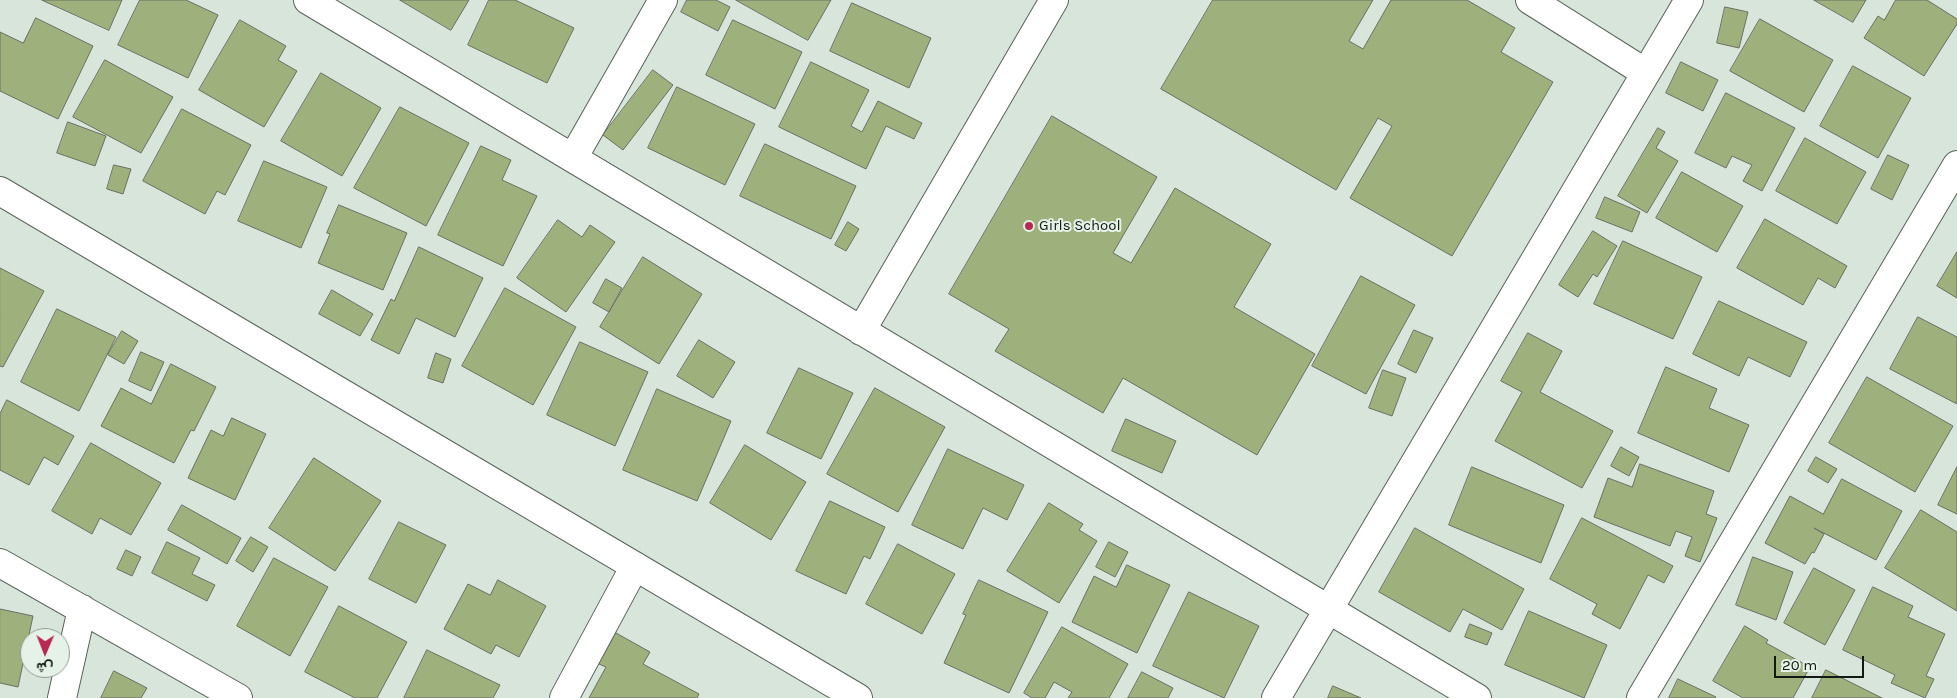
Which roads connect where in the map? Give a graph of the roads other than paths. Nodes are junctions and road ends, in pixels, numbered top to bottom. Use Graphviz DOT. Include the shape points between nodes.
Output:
graph roads {
  1 [pos="663,0"];
  2 [pos="1054,0"];
  3 [pos="1530,0"];
  4 [pos="1689,0"];
  5 [pos="314,1"];
  6 [pos="1646,73"];
  7 [pos="572,158"];
  8 [pos="1957,165"];
  9 [pos="0,191"];
  10 [pos="862,330"];
  11 [pos="0,563"];
  12 [pos="635,566"];
  13 [pos="1327,608"];
  14 [pos="82,609"];
  15 [pos="62,698"];
  16 [pos="238,698"];
  17 [pos="564,698"];
  18 [pos="858,698"];
  19 [pos="1276,698"];
  20 [pos="1477,698"];
  21 [pos="1641,698"];
  1 -- 7 [label="street"];
  2 -- 10 [label="street"];
  3 -- 6 [label="street"];
  4 -- 6 [label="street"];
  5 -- 7 [label="street"];
  6 -- 13 [label="street"];
  7 -- 10 [label="street"];
  8 -- 21 [label="street"];
  9 -- 12 [label="street"];
  10 -- 13 [label="street"];
  11 -- 14 [label="street"];
  12 -- 17 [label="street"];
  12 -- 18 [label="street"];
  13 -- 19 [label="street"];
  13 -- 20 [label="street"];
  14 -- 15 [label="street"];
  14 -- 16 [label="street"];
}
